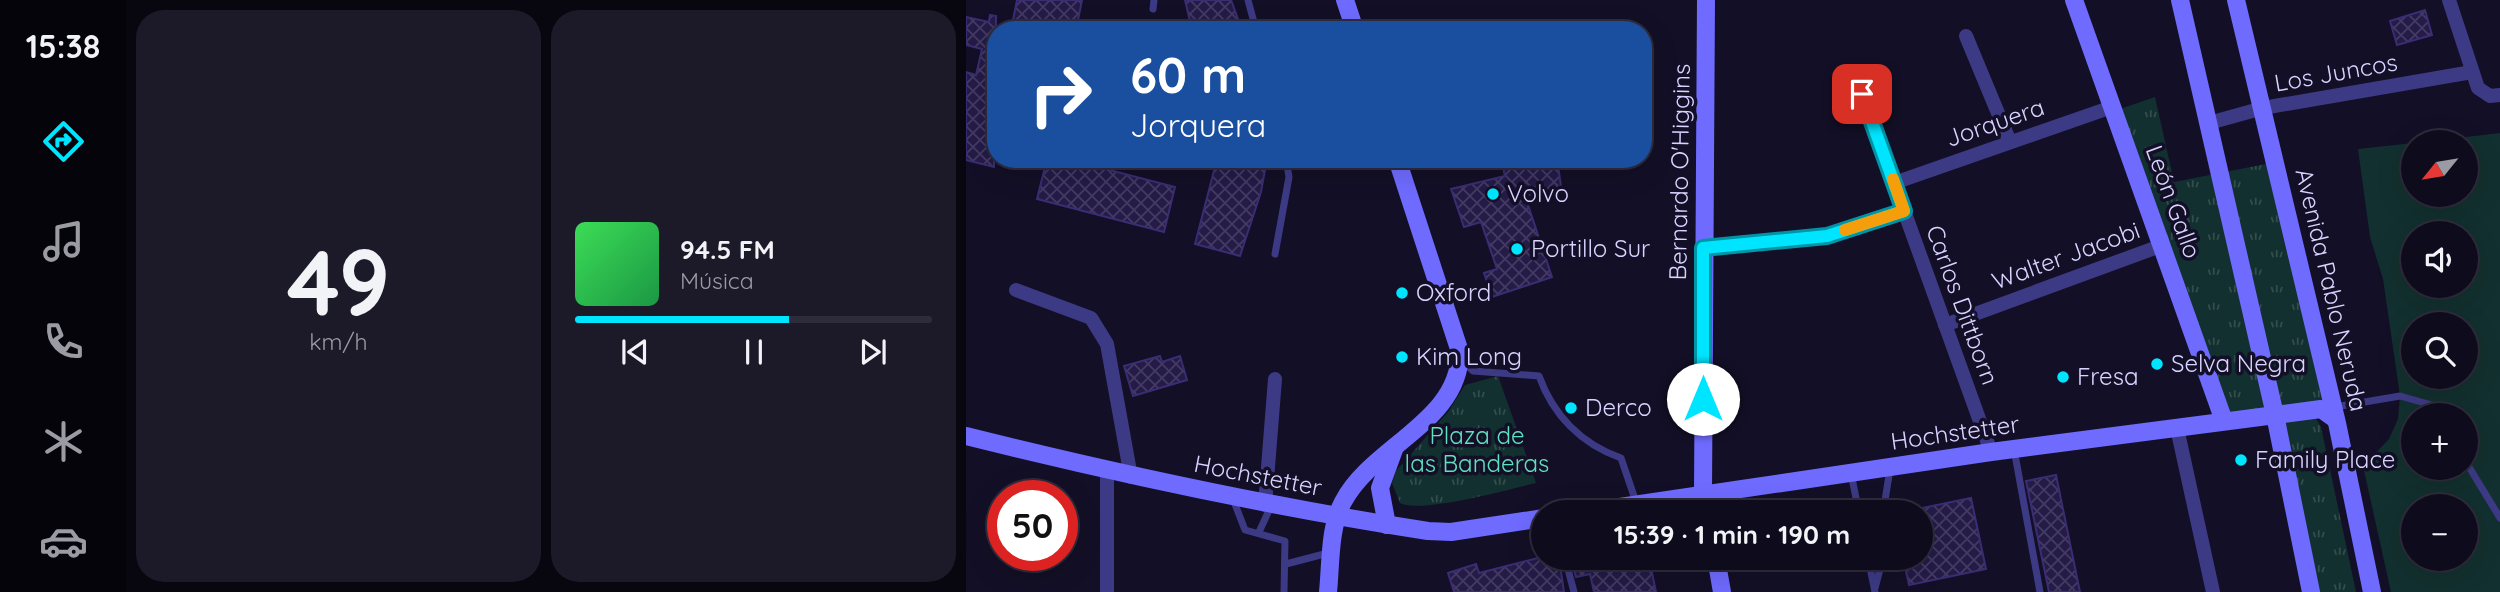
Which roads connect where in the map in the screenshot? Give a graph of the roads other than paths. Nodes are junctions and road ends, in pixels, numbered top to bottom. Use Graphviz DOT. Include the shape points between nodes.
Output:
graph roads {
  1 [pos="1154,0"];
  2 [pos="1248,0"];
  3 [pos="1345,0"];
  4 [pos="1706,0"];
  5 [pos="2074,0"];
  6 [pos="2180,0"];
  7 [pos="2236,0"];
  8 [pos="2449,0"];
  9 [pos="1153,9"];
  10 [pos="1254,21"];
  11 [pos="1351,21"];
  12 [pos="1966,36"];
  13 [pos="2472,72"];
  14 [pos="1862,94"];
  15 [pos="2500,95"];
  16 [pos="2112,107"];
  17 [pos="2263,108"];
  18 [pos="2209,123"];
  19 [pos="2010,142"];
  20 [pos="1288,168"];
  21 [pos="1400,168"];
  22 [pos="1894,183"];
  23 [pos="1904,211"];
  24 [pos="2164,245"];
  25 [pos="1703,248"];
  26 [pos="1275,254"];
  27 [pos="1016,290"];
  28 [pos="1945,325"];
  29 [pos="1460,359"];
  30 [pos="1275,379"];
  31 [pos="2425,403"];
  32 [pos="2334,413"];
  33 [pos="2275,415"];
  34 [pos="2224,421"];
  35 [pos="2177,428"];
  36 [pos="966,436"];
  37 [pos="1397,444"];
  38 [pos="2014,449"];
  39 [pos="1990,452"];
  40 [pos="1890,467"];
  41 [pos="1107,471"];
  42 [pos="1850,473"];
  43 [pos="1131,477"];
  44 [pos="2477,480"];
  45 [pos="1703,494"];
  46 [pos="1232,498"];
  47 [pos="1635,500"];
  48 [pos="1663,500"];
  49 [pos="1704,500"];
  50 [pos="1856,500"];
  51 [pos="1884,500"];
  52 [pos="1268,505"];
  53 [pos="1336,516"];
  54 [pos="2500,518"];
  55 [pos="1531,520"];
  56 [pos="1387,525"];
  57 [pos="1259,532"];
  58 [pos="1332,552"];
  59 [pos="1286,564"];
  60 [pos="1568,570"];
  61 [pos="1718,570"];
  62 [pos="1871,570"];
  63 [pos="1881,570"];
  64 [pos="1875,591"];
  65 [pos="1107,592"];
  66 [pos="1284,592"];
  67 [pos="1328,592"];
  68 [pos="1574,592"];
  69 [pos="1722,592"];
  70 [pos="2040,592"];
  71 [pos="2213,592"];
  72 [pos="2311,592"];
  73 [pos="2372,592"];
  1 -- 9 [label="lane"];
  2 -- 10 [label="lane"];
  3 -- 11 [label="main road"];
  4 -- 25 [label="main road, Bernardo O'Higgins"];
  5 -- 16 [label="main road, León Gallo"];
  6 -- 18 [label="main road"];
  7 -- 17 [label="main road, Avenida Pablo Neruda"];
  8 -- 13 [label="street"];
  12 -- 19 [label="street"];
  13 -- 15 [label="street" via="2478,88 2490,96"];
  13 -- 17 [label="street, Los Juncos"];
  14 -- 22 [label="street, Carlos Dittborn"];
  16 -- 19 [label="street, Jorquera"];
  16 -- 24 [label="main road, León Gallo"];
  17 -- 18 [label="street, Los Juncos"];
  17 -- 32 [label="main road, Avenida Pablo Neruda"];
  18 -- 33 [label="main road"];
  19 -- 22 [label="street, Jorquera"];
  20 -- 26 [label="lane"];
  21 -- 29 [label="main road"];
  22 -- 23 [label="street, Carlos Dittborn"];
  23 -- 25 [label="street" via="1827,236"];
  23 -- 28 [label="street, Carlos Dittborn"];
  24 -- 28 [label="street, Walter Jacobi"];
  24 -- 34 [label="main road, León Gallo"];
  25 -- 45 [label="main road, Bernardo O'Higgins"];
  27 -- 43 [label="street" via="1091,318 1102,335"];
  28 -- 39 [label="street, Carlos Dittborn"];
  29 -- 37 [label="main road" via="1447,396"];
  29 -- 47 [label="lane" via="1473,372 1539,376 1570,428 1621,458"];
  30 -- 52 [label="street"];
  31 -- 32 [label="lane" via="2400,396"];
  32 -- 33 [label="main road, Hochstetter" via="2321,409"];
  32 -- 73 [label="main road, Avenida Pablo Neruda"];
  33 -- 34 [label="main road, Hochstetter"];
  33 -- 72 [label="main road"];
  34 -- 35 [label="main road, Hochstetter"];
  35 -- 38 [label="main road, Hochstetter"];
  35 -- 71 [label="street"];
  36 -- 41 [label="main road, Hochstetter"];
  37 -- 53 [label="main road" via="1367,468"];
  37 -- 56 [label="main road" via="1380,488"];
  38 -- 39 [label="main road, Hochstetter"];
  38 -- 70 [label="lane"];
  39 -- 40 [label="main road, Hochstetter"];
  40 -- 42 [label="main road, Hochstetter"];
  40 -- 51 [label="lane"];
  41 -- 43 [label="main road, Hochstetter"];
  41 -- 65 [label="street"];
  42 -- 45 [label="main road, Hochstetter"];
  42 -- 50 [label="lane"];
  43 -- 46 [label="main road, Hochstetter"];
  44 -- 54 [label="lane"];
  45 -- 48 [label="main road, Hochstetter"];
  45 -- 49 [label="main road, Bernardo O'Higgins"];
  46 -- 52 [label="main road, Hochstetter"];
  46 -- 57 [label="lane" via="1245,530"];
  52 -- 53 [label="main road, Hochstetter"];
  52 -- 57 [label="lane"];
  53 -- 56 [label="main road, Hochstetter"];
  53 -- 58 [label="main road"];
  55 -- 56 [label="main road, Hochstetter" via="1451,531"];
  57 -- 59 [label="lane" via="1285,541"];
  58 -- 59 [label="lane"];
  58 -- 67 [label="main road"];
  59 -- 66 [label="lane"];
  60 -- 68 [label="lane"];
  61 -- 69 [label="main road"];
  62 -- 64 [label="lane"];
  63 -- 64 [label="lane"];
}
